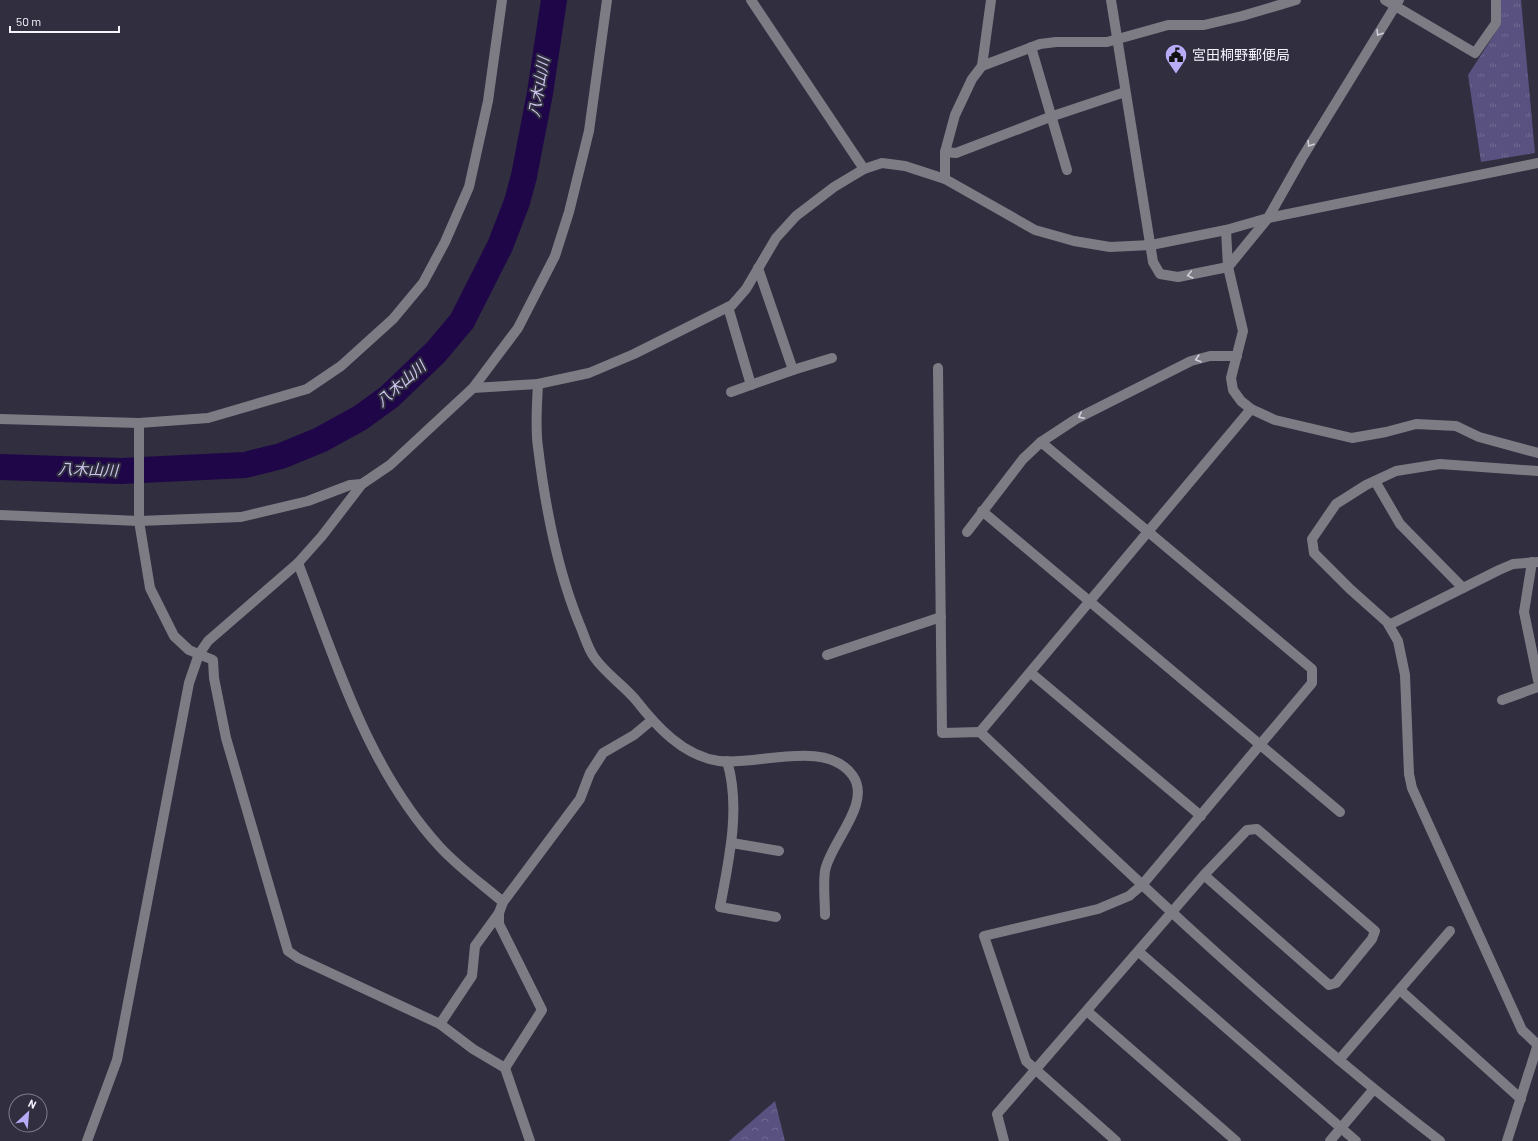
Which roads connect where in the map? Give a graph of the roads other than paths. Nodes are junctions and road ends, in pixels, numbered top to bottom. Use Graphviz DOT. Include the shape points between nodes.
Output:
graph roads {
  1 [pos="502,0"];
  2 [pos="607,0"];
  3 [pos="751,0"];
  4 [pos="991,0"];
  5 [pos="1111,0"];
  6 [pos="1296,0"];
  7 [pos="1385,0"];
  8 [pos="1496,0"];
  9 [pos="1397,3"];
  10 [pos="1117,40"];
  11 [pos="1031,47"];
  12 [pos="982,66"];
  13 [pos="1125,92"];
  14 [pos="1050,117"];
  15 [pos="946,152"];
  16 [pos="1538,163"];
  17 [pos="864,169"];
  18 [pos="1067,170"];
  19 [pos="945,179"];
  20 [pos="1268,218"];
  21 [pos="1226,230"];
  22 [pos="1151,245"];
  23 [pos="1228,267"];
  24 [pos="758,268"];
  25 [pos="728,307"];
  26 [pos="1237,356"];
  27 [pos="832,358"];
  28 [pos="938,368"];
  29 [pos="793,370"];
  30 [pos="538,384"];
  31 [pos="751,385"];
  32 [pos="473,388"];
  33 [pos="731,392"];
  34 [pos="1251,410"];
  35 [pos="0,419"];
  36 [pos="139,423"];
  37 [pos="1041,442"];
  38 [pos="1538,454"];
  39 [pos="1538,471"];
  40 [pos="1375,481"];
  41 [pos="362,484"];
  42 [pos="982,511"];
  43 [pos="0,515"];
  44 [pos="139,521"];
  45 [pos="1148,531"];
  46 [pos="967,532"];
  47 [pos="1535,562"];
  48 [pos="298,563"];
  49 [pos="1462,588"];
  50 [pos="1088,601"];
  51 [pos="941,617"];
  52 [pos="1389,625"];
  53 [pos="199,654"];
  54 [pos="827,655"];
  55 [pos="1031,673"];
  56 [pos="1538,680"];
  57 [pos="1538,687"];
  58 [pos="1502,700"];
  59 [pos="652,720"];
  60 [pos="980,732"];
  61 [pos="1260,745"];
  62 [pos="726,761"];
  63 [pos="1340,812"];
  64 [pos="1201,816"];
  65 [pos="732,843"];
  66 [pos="780,851"];
  67 [pos="1204,875"];
  68 [pos="1142,885"];
  69 [pos="503,902"];
  70 [pos="499,913"];
  71 [pos="1171,913"];
  72 [pos="826,915"];
  73 [pos="776,917"];
  74 [pos="1450,931"];
  75 [pos="1139,952"];
  76 [pos="1400,990"];
  77 [pos="1087,1011"];
  78 [pos="440,1024"];
  79 [pos="1538,1045"];
  80 [pos="1339,1060"];
  81 [pos="505,1068"];
  82 [pos="1034,1070"];
  83 [pos="1373,1090"];
  84 [pos="1521,1099"];
  85 [pos="1341,1128"];
  86 [pos="87,1141"];
  87 [pos="530,1141"];
  88 [pos="1004,1141"];
  89 [pos="1116,1141"];
  90 [pos="1236,1141"];
  91 [pos="1330,1141"];
  92 [pos="1356,1141"];
  93 [pos="1440,1141"];
  94 [pos="1507,1141"];
  1 -- 36 [label="street" via="488,101 469,187 424,283 393,319 341,366 307,389 208,418"];
  2 -- 32 [label="street" via="590,131 555,256 518,328"];
  3 -- 17 [label="street"];
  4 -- 12 [label="street"];
  5 -- 10 [label="street"];
  6 -- 10 [label="street" via="1204,25 1168,25"];
  7 -- 9 [label="street"];
  8 -- 9 [label="street" via="1496,23 1475,53"];
  9 -- 20 [label="street, one-way"];
  10 -- 11 [label="street" via="1093,43 1056,42"];
  10 -- 13 [label="street"];
  11 -- 12 [label="street"];
  11 -- 14 [label="street"];
  12 -- 15 [label="street" via="972,79 955,115"];
  13 -- 14 [label="street"];
  13 -- 22 [label="street"];
  14 -- 15 [label="street" via="956,153"];
  14 -- 18 [label="street"];
  15 -- 19 [label="street"];
  16 -- 20 [label="street"];
  17 -- 19 [label="street" via="882,163 906,166"];
  17 -- 24 [label="street" via="834,187 796,216 776,238"];
  19 -- 22 [label="street" via="1035,230 1074,241 1110,246"];
  20 -- 21 [label="street"];
  20 -- 23 [label="street"];
  21 -- 22 [label="street"];
  21 -- 23 [label="street"];
  23 -- 22 [label="street, one-way" via="1178,277 1160,274 1153,262"];
  23 -- 26 [label="street" via="1243,331"];
  24 -- 25 [label="street" via="746,289"];
  24 -- 29 [label="street"];
  25 -- 30 [label="street" via="634,354 589,372"];
  25 -- 31 [label="street"];
  26 -- 34 [label="street" via="1231,378 1233,390"];
  26 -- 37 [label="street, one-way" via="1210,356 1191,362 1076,419"];
  27 -- 29 [label="street"];
  28 -- 51 [label="street"];
  29 -- 31 [label="street"];
  30 -- 32 [label="street"];
  30 -- 59 [label="street" via="537,446 567,594 593,656 611,678 629,692"];
  31 -- 33 [label="street"];
  32 -- 41 [label="street" via="390,464"];
  34 -- 38 [label="street" via="1275,420 1352,438 1416,424 1456,426 1479,437"];
  34 -- 45 [label="street"];
  35 -- 36 [label="street"];
  36 -- 44 [label="street"];
  37 -- 42 [label="street"];
  37 -- 45 [label="street"];
  39 -- 40 [label="street" via="1440,464 1396,471"];
  40 -- 49 [label="street" via="1400,524"];
  40 -- 52 [label="street" via="1336,504 1312,539 1314,553"];
  41 -- 44 [label="street" via="350,485 308,501 241,517"];
  41 -- 48 [label="street"];
  42 -- 46 [label="street"];
  42 -- 50 [label="street"];
  43 -- 44 [label="street"];
  44 -- 53 [label="street" via="150,588 174,636 188,650"];
  45 -- 50 [label="street"];
  45 -- 61 [label="street" via="1312,669 1312,684"];
  47 -- 49 [label="street" via="1513,564"];
  47 -- 56 [label="street" via="1524,612"];
  48 -- 53 [label="street" via="208,641"];
  48 -- 69 [label="street" via="361,726 397,792 439,847"];
  49 -- 52 [label="street"];
  50 -- 55 [label="street"];
  50 -- 61 [label="street"];
  51 -- 54 [label="street"];
  51 -- 60 [label="street" via="942,733"];
  52 -- 79 [label="street" via="1398,641 1405,675 1409,774 1412,788 1522,1030"];
  53 -- 78 [label="street" via="213,660 226,738 288,951"];
  53 -- 86 [label="street" via="189,683 117,1060"];
  55 -- 60 [label="street"];
  55 -- 64 [label="street"];
  57 -- 58 [label="street"];
  59 -- 62 [label="street" via="686,750"];
  59 -- 69 [label="street" via="634,735 603,754 590,773 580,799"];
  60 -- 68 [label="street"];
  61 -- 63 [label="street"];
  61 -- 64 [label="street"];
  62 -- 65 [label="street" via="732,778"];
  62 -- 72 [label="street" via="820,756 840,763 854,776 858,795 854,809 826,870"];
  64 -- 68 [label="street"];
  65 -- 66 [label="street"];
  65 -- 73 [label="street" via="720,907"];
  67 -- 67 [label="street" via="1247,830 1257,829 1375,932 1336,983 1328,985"];
  67 -- 71 [label="street"];
  68 -- 71 [label="street"];
  68 -- 82 [label="street" via="1129,896 1098,909 984,936 1026,1061"];
  69 -- 70 [label="street"];
  70 -- 78 [label="street" via="475,946 472,976"];
  70 -- 81 [label="street" via="499,924 542,1010"];
  71 -- 75 [label="street"];
  71 -- 80 [label="street"];
  74 -- 76 [label="street"];
  75 -- 77 [label="street"];
  75 -- 85 [label="street"];
  76 -- 80 [label="street"];
  76 -- 84 [label="street"];
  77 -- 82 [label="street"];
  77 -- 90 [label="street"];
  78 -- 81 [label="street" via="473,1049"];
  79 -- 84 [label="street"];
  80 -- 83 [label="street"];
  81 -- 87 [label="street"];
  82 -- 88 [label="street" via="997,1114"];
  82 -- 89 [label="street"];
  83 -- 85 [label="street"];
  83 -- 93 [label="street"];
  84 -- 94 [label="street"];
  85 -- 91 [label="street"];
  85 -- 92 [label="street"];
}
